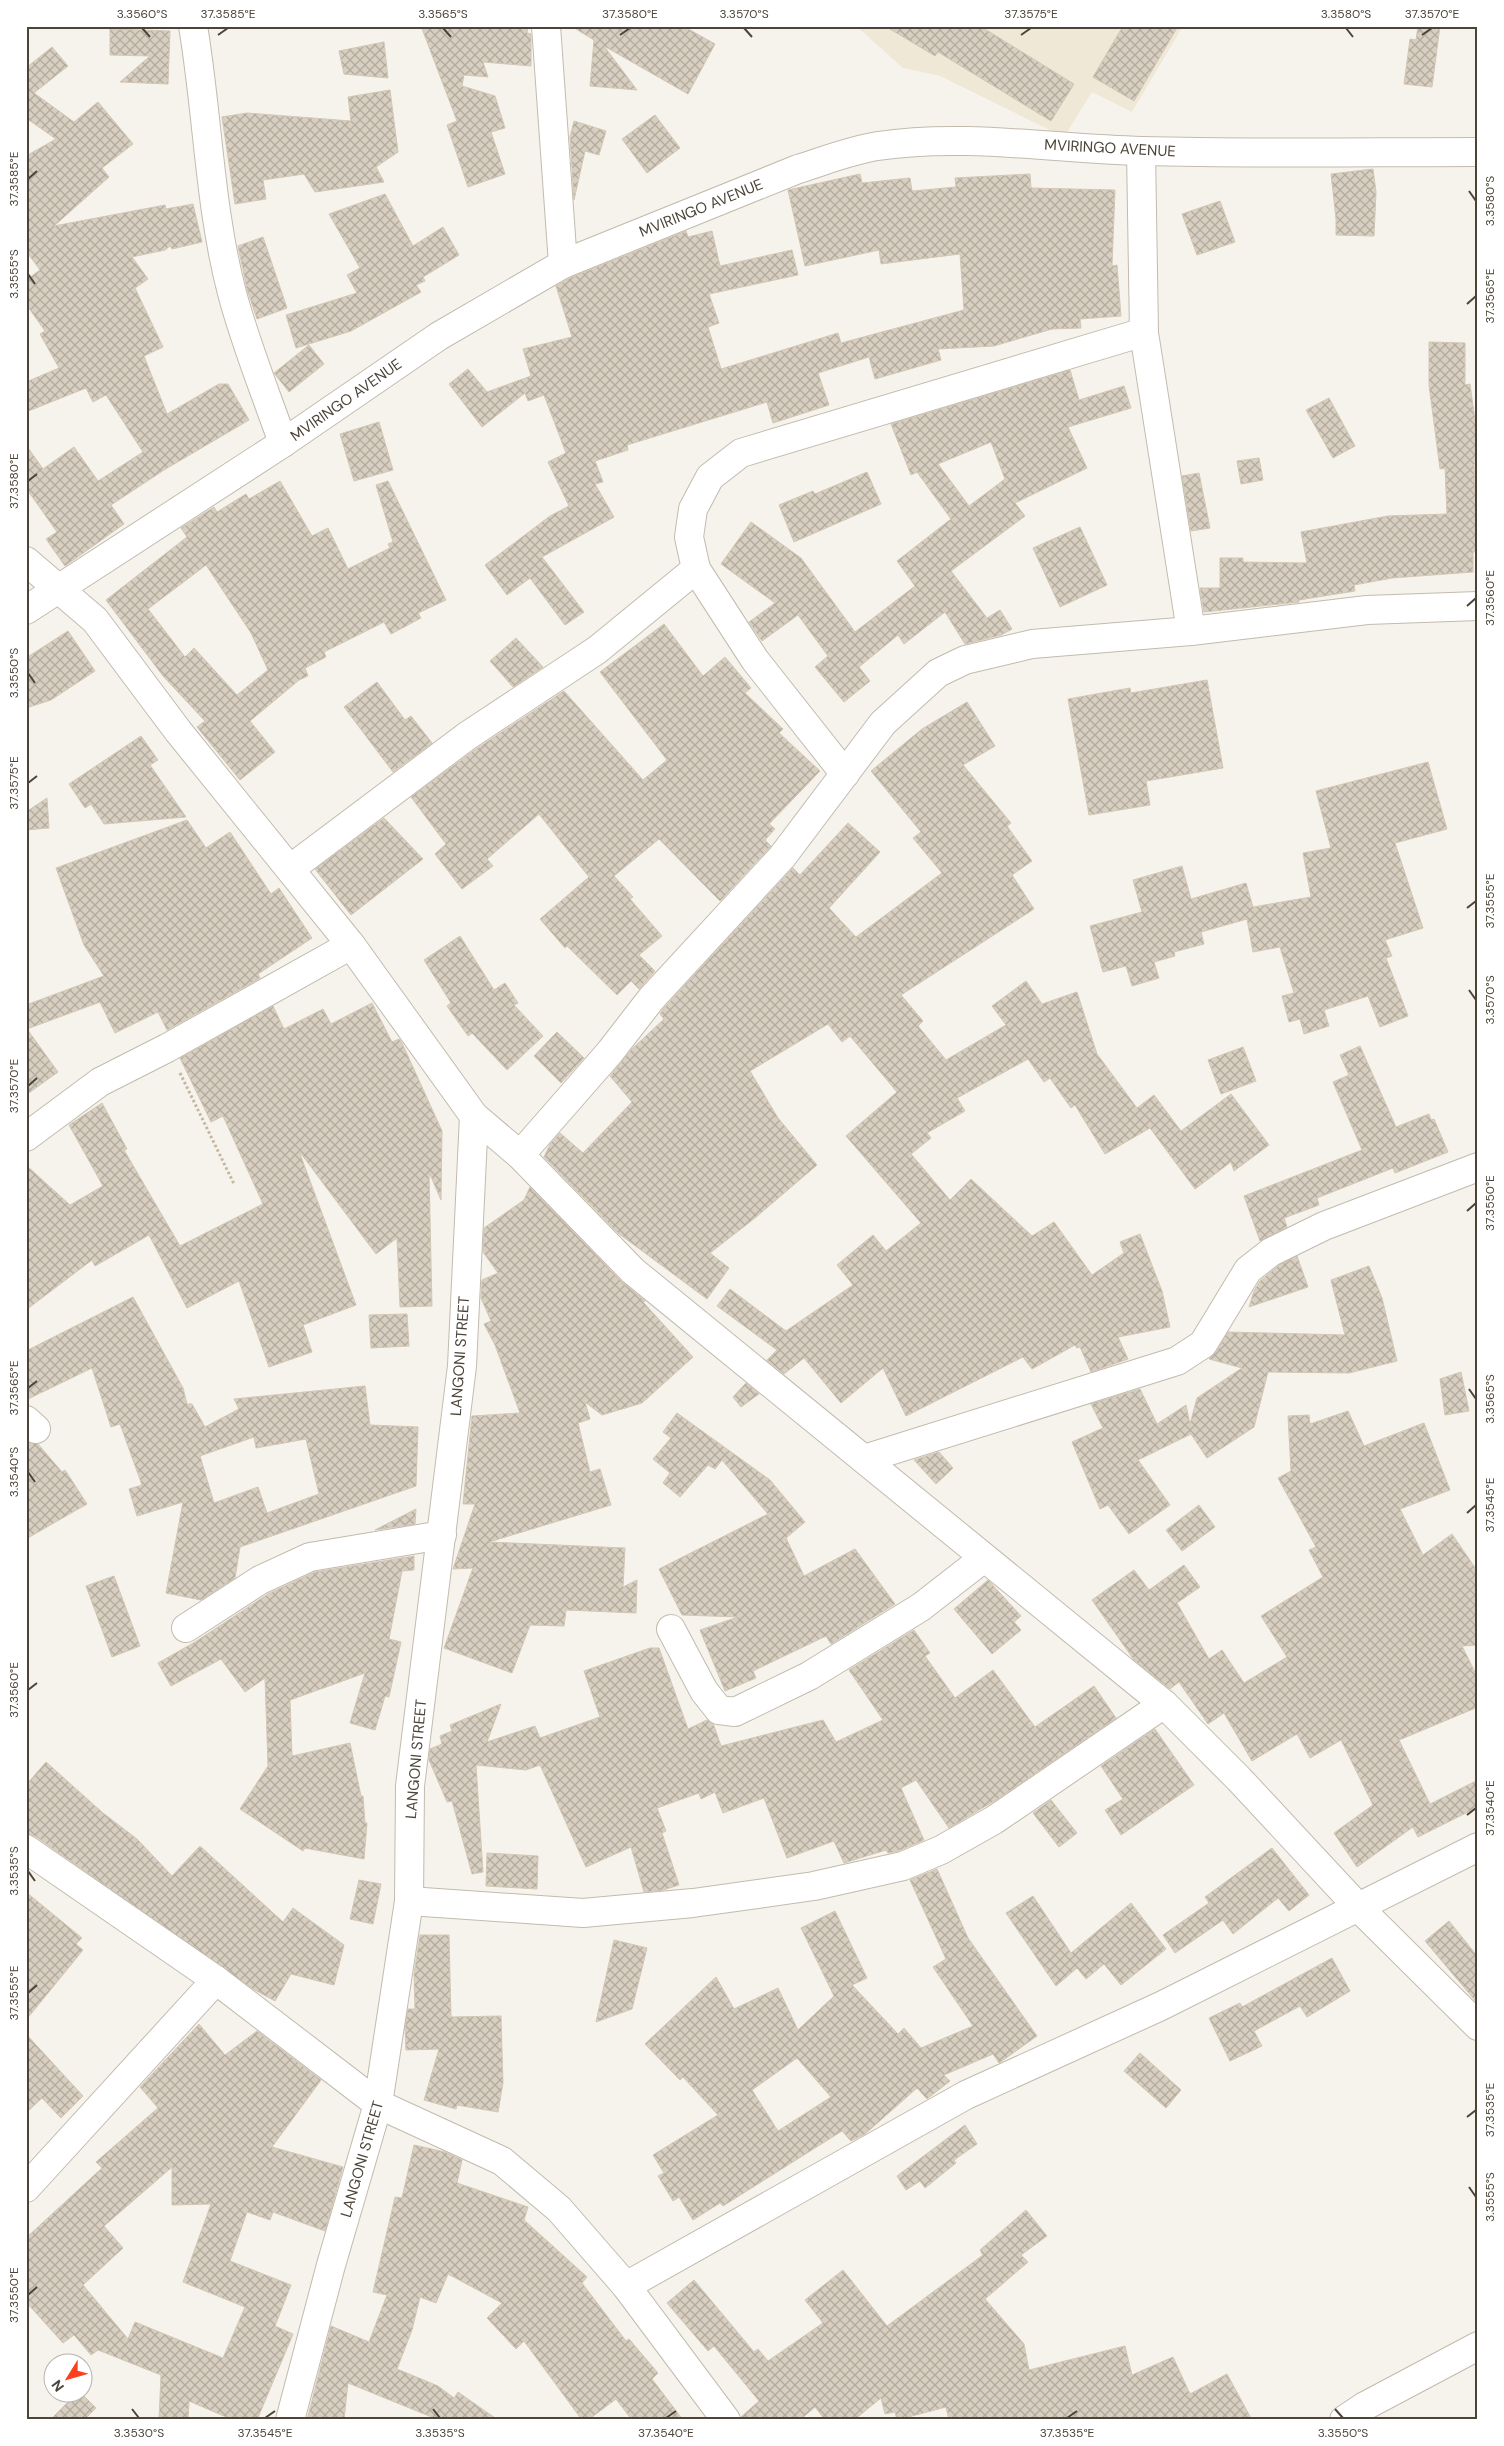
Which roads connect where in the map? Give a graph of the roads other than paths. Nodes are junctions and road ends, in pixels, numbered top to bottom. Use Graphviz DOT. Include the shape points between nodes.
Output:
graph roads {
  1 [pos="193,26"];
  2 [pos="546,26"];
  3 [pos="1141,151"];
  4 [pos="1478,152"];
  5 [pos="563,264"];
  6 [pos="1144,332"];
  7 [pos="283,443"];
  8 [pos="26,561"];
  9 [pos="696,569"];
  10 [pos="60,588"];
  11 [pos="1478,606"];
  12 [pos="26,610"];
  13 [pos="1191,631"];
  14 [pos="845,774"];
  15 [pos="290,869"];
  16 [pos="351,945"];
  17 [pos="474,1116"];
  18 [pos="26,1137"];
  19 [pos="520,1155"];
  20 [pos="1478,1167"];
  21 [pos="864,1459"];
  22 [pos="442,1535"];
  23 [pos="984,1558"];
  24 [pos="186,1628"];
  25 [pos="671,1629"];
  26 [pos="1164,1704"];
  27 [pos="1478,1847"];
  28 [pos="26,1849"];
  29 [pos="409,1901"];
  30 [pos="1358,1908"];
  31 [pos="216,1980"];
  32 [pos="1478,2026"];
  33 [pos="378,2104"];
  34 [pos="26,2188"];
  35 [pos="626,2286"];
  36 [pos="1478,2346"];
  37 [pos="290,2420"];
  38 [pos="726,2420"];
  39 [pos="1344,2420"];
  1 -- 7 [label="street" via="202,81 210,185 232,293"];
  2 -- 5 [label="street"];
  3 -- 4 [label="street, MVIRINGO AVENUE"];
  3 -- 5 [label="street, MVIRINGO AVENUE" via="1020,143 924,142 877,146 798,169"];
  3 -- 6 [label="street"];
  5 -- 7 [label="street, MVIRINGO AVENUE" via="439,336"];
  6 -- 9 [label="street" via="741,453 710,476 693,509 689,537"];
  6 -- 13 [label="street"];
  7 -- 10 [label="street, MVIRINGO AVENUE"];
  8 -- 10 [label="street"];
  9 -- 14 [label="street" via="755,660"];
  9 -- 15 [label="street" via="597,650 467,736"];
  10 -- 12 [label="street, MVIRINGO AVENUE"];
  10 -- 15 [label="street" via="95,620 172,724"];
  11 -- 13 [label="street" via="1367,610"];
  13 -- 14 [label="street" via="1032,644 965,660 938,672 883,722"];
  14 -- 19 [label="street" via="782,857 651,999 610,1052"];
  15 -- 16 [label="street"];
  16 -- 17 [label="street"];
  16 -- 18 [label="street" via="100,1082"];
  17 -- 19 [label="street"];
  17 -- 22 [label="street, LANGONI STREET" via="462,1366"];
  19 -- 21 [label="street" via="633,1271"];
  20 -- 21 [label="street" via="1324,1226 1271,1252 1248,1270 1203,1344 1177,1361"];
  21 -- 23 [label="street"];
  22 -- 24 [label="street" via="310,1557 260,1580"];
  22 -- 29 [label="street, LANGONI STREET" via="410,1786"];
  23 -- 25 [label="street" via="921,1607 817,1671 735,1712 718,1710 704,1691"];
  23 -- 26 [label="street"];
  26 -- 29 [label="street" via="994,1820 941,1850 903,1866 814,1886 693,1903 583,1913"];
  26 -- 30 [label="street" via="1239,1779"];
  27 -- 30 [label="street"];
  28 -- 31 [label="street"];
  29 -- 33 [label="street, LANGONI STREET"];
  30 -- 32 [label="street"];
  30 -- 35 [label="street" via="1161,2006 966,2095"];
  31 -- 33 [label="street"];
  31 -- 34 [label="street"];
  33 -- 35 [label="street" via="502,2161 559,2208"];
  33 -- 37 [label="street, LANGONI STREET"];
  35 -- 38 [label="street"];
  36 -- 39 [label="street"];
}
